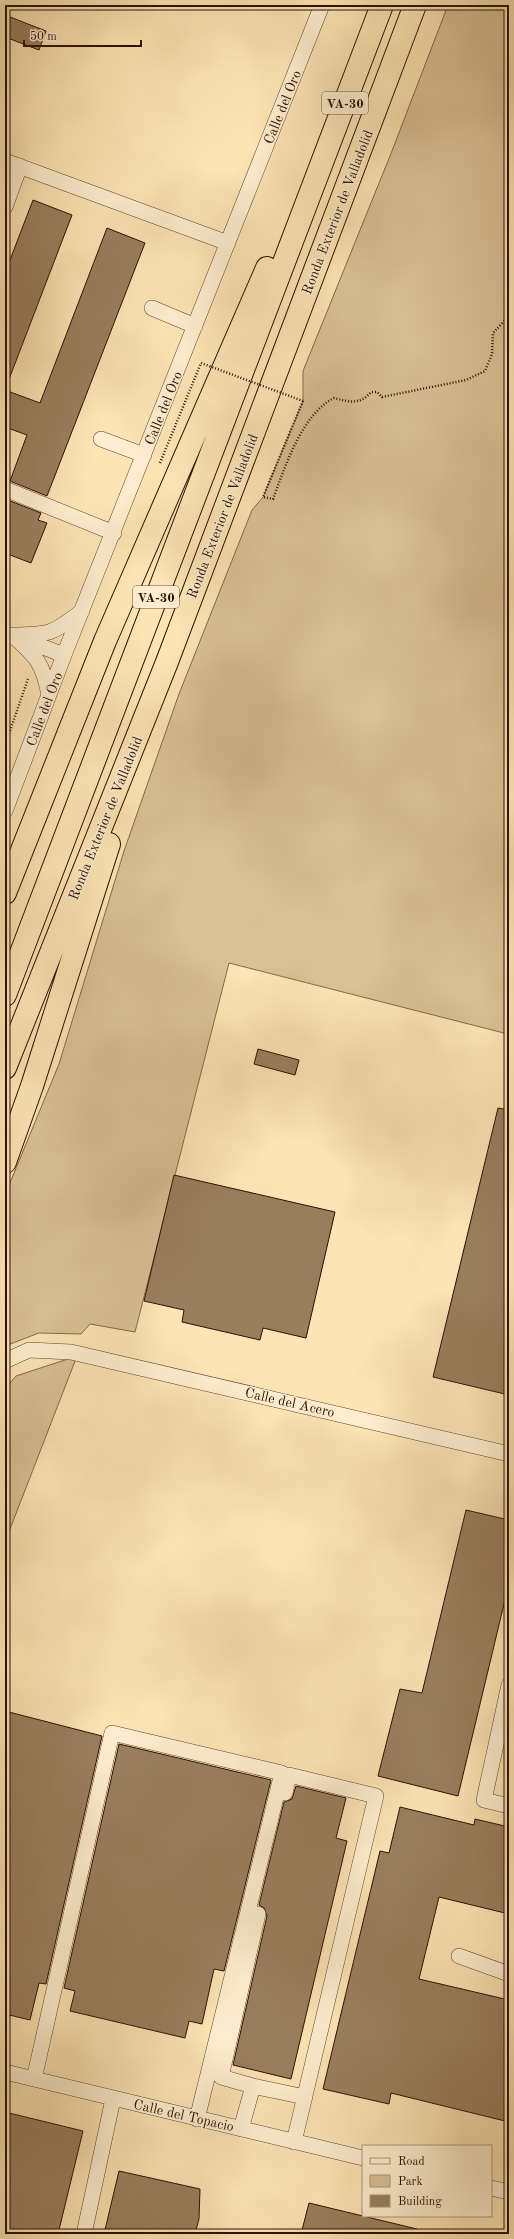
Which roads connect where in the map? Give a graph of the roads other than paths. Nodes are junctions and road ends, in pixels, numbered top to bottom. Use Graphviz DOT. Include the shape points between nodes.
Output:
graph roads {
  1 [pos="322,5"];
  2 [pos="382,5"];
  3 [pos="415,5"];
  4 [pos="5,161"];
  5 [pos="20,166"];
  6 [pos="308,200"];
  7 [pos="5,207"];
  8 [pos="228,243"];
  9 [pos="152,308"];
  10 [pos="195,326"];
  11 [pos="101,439"];
  12 [pos="144,455"];
  13 [pos="5,489"];
  14 [pos="114,533"];
  15 [pos="82,611"];
  16 [pos="9,633"];
  17 [pos="64,655"];
  18 [pos="167,662"];
  19 [pos="49,695"];
  20 [pos="5,811"];
  21 [pos="5,893"];
  22 [pos="5,995"];
  23 [pos="5,1068"];
  24 [pos="5,1162"];
  25 [pos="5,1360"];
  26 [pos="509,1454"];
  27 [pos="509,1685"];
  28 [pos="509,1806"];
  29 [pos="459,1956"];
  30 [pos="509,1974"];
  31 [pos="5,2072"];
  32 [pos="34,2079"];
  33 [pos="253,2086"];
  34 [pos="305,2097"];
  35 [pos="113,2099"];
  36 [pos="197,2119"];
  37 [pos="241,2129"];
  38 [pos="294,2142"];
  39 [pos="362,2158"];
  40 [pos="492,2188"];
  41 [pos="509,2192"];
  42 [pos="84,2234"];
  1 -- 8 [label="street, Calle del Oro"];
  2 -- 6 [label="highway, Ronda Exterior de Valladolid / VA-30"];
  3 -- 18 [label="highway, Ronda Exterior de Valladolid / VA-30"];
  4 -- 5 [label="street"];
  5 -- 7 [label="street"];
  5 -- 8 [label="street"];
  6 -- 21 [label="highway" via="269,264 182,460 105,641"];
  6 -- 22 [label="highway, Ronda Exterior de Valladolid / VA-30"];
  8 -- 10 [label="street, Calle del Oro"];
  9 -- 10 [label="street"];
  10 -- 12 [label="street, Calle del Oro"];
  11 -- 12 [label="street"];
  12 -- 14 [label="street, Calle del Oro"];
  13 -- 14 [label="street"];
  14 -- 15 [label="street, Calle del Oro"];
  15 -- 16 [label="street" via="58,629 45,635"];
  15 -- 17 [label="street, Calle del Oro"];
  16 -- 17 [label="street"];
  16 -- 19 [label="street" via="33,654 44,672"];
  17 -- 19 [label="street, Calle del Oro"];
  18 -- 23 [label="highway, Ronda Exterior de Valladolid / VA-30"];
  18 -- 24 [label="highway" via="32,1086"];
  19 -- 20 [label="street, Calle del Oro"];
  25 -- 26 [label="street, Calle del Acero" via="29,1350 71,1352"];
  27 -- 28 [label="street" via="484,1800"];
  29 -- 30 [label="street"];
  31 -- 32 [label="street, Calle del Topacio"];
  32 -- 35 [label="street, Calle del Topacio"];
  32 -- 36 [label="street" via="112,1733 282,1773"];
  33 -- 34 [label="street"];
  33 -- 34 [label="street" via="220,2077 289,1775 376,1796"];
  33 -- 37 [label="street"];
  34 -- 38 [label="street"];
  35 -- 36 [label="street, Calle del Topacio"];
  35 -- 42 [label="street"];
  36 -- 37 [label="street, Calle del Topacio"];
  37 -- 38 [label="street, Calle del Topacio"];
  38 -- 39 [label="street, Calle del Topacio"];
  40 -- 41 [label="street"];
}
